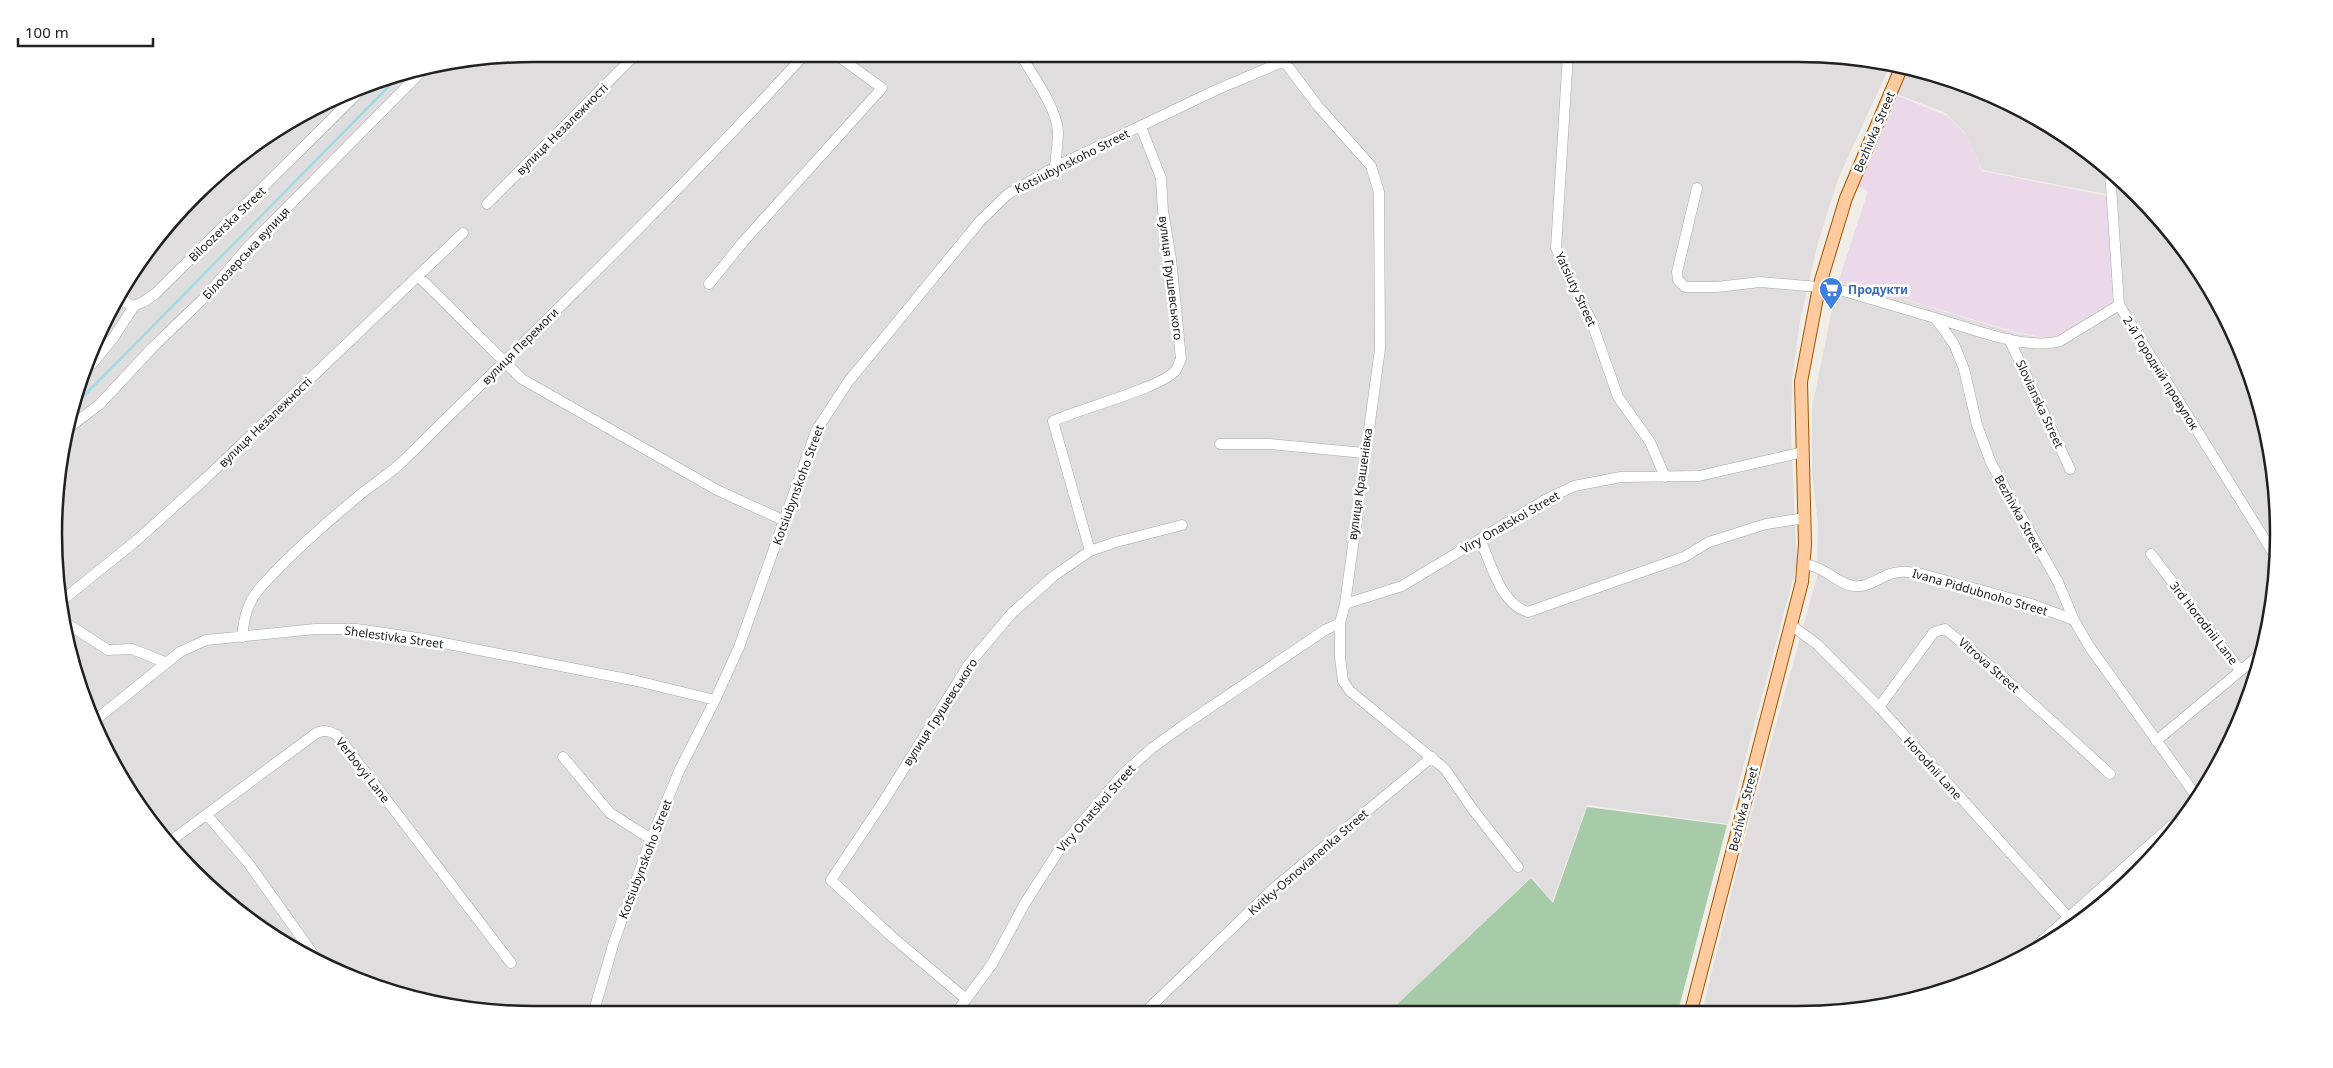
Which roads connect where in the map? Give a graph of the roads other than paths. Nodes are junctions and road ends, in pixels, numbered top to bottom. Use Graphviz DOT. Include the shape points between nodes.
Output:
graph roads {
  1 [pos="628,62"];
  2 [pos="797,62"];
  3 [pos="846,62"];
  4 [pos="1025,62"];
  5 [pos="1282,62"];
  6 [pos="1285,62"];
  7 [pos="1568,62"];
  8 [pos="1899,74"];
  9 [pos="415,78"];
  10 [pos="352,99"];
  11 [pos="1141,127"];
  12 [pos="1055,167"];
  13 [pos="2111,181"];
  14 [pos="1697,188"];
  15 [pos="487,204"];
  16 [pos="463,233"];
  17 [pos="419,277"];
  18 [pos="709,284"];
  19 [pos="1820,286"];
  20 [pos="124,301"];
  21 [pos="2119,304"];
  22 [pos="134,306"];
  23 [pos="1935,318"];
  24 [pos="2009,339"];
  25 [pos="96,359"];
  26 [pos="504,363"];
  27 [pos="77,422"];
  28 [pos="1220,444"];
  29 [pos="1803,452"];
  30 [pos="1364,453"];
  31 [pos="2070,469"];
  32 [pos="1665,477"];
  33 [pos="1805,518"];
  34 [pos="785,521"];
  35 [pos="1182,526"];
  36 [pos="1480,539"];
  37 [pos="2270,547"];
  38 [pos="1090,552"];
  39 [pos="2151,554"];
  40 [pos="1804,564"];
  41 [pos="67,596"];
  42 [pos="1345,604"];
  43 [pos="2074,620"];
  44 [pos="1340,623"];
  45 [pos="1790,625"];
  46 [pos="72,626"];
  47 [pos="242,637"];
  48 [pos="2253,660"];
  49 [pos="167,663"];
  50 [pos="2240,670"];
  51 [pos="715,700"];
  52 [pos="1879,707"];
  53 [pos="99,717"];
  54 [pos="2156,740"];
  55 [pos="563,756"];
  56 [pos="1432,757"];
  57 [pos="2110,774"];
  58 [pos="2193,792"];
  59 [pos="208,815"];
  60 [pos="2162,834"];
  61 [pos="174,838"];
  62 [pos="651,839"];
  63 [pos="1518,867"];
  64 [pos="2069,918"];
  65 [pos="2056,929"];
  66 [pos="309,948"];
  67 [pos="512,964"];
  68 [pos="966,999"];
  69 [pos="595,1006"];
  70 [pos="961,1006"];
  71 [pos="1150,1006"];
  72 [pos="1692,1006"];
  1 -- 15 [label="street, вулиця Незалежності"];
  2 -- 26 [label="street, вулиця Перемоги" via="667,200"];
  3 -- 18 [label="street" via="882,88"];
  4 -- 12 [label="street" via="1049,104 1058,130"];
  5 -- 11 [label="street, Kotsiubynskoho Street"];
  6 -- 30 [label="street, вулиця Крашенівка" via="1317,105 1371,166 1379,192 1380,349"];
  7 -- 32 [label="street, Yatsiuty Street" via="1556,248 1591,320 1618,397 1650,442"];
  8 -- 19 [label="main road, Bezhivka Street" via="1846,198"];
  9 -- 27 [label="street, Білоозерська вулиця" via="247,248 205,297 100,404"];
  10 -- 22 [label="street, Biloozerska Street" via="155,294"];
  11 -- 12 [label="street, Kotsiubynskoho Street"];
  11 -- 38 [label="street, вулиця Грушевського" via="1161,178 1181,359 1176,370 1167,377 1053,421"];
  12 -- 34 [label="street, Kotsiubynskoho Street" via="1008,194 980,221 848,382 816,431"];
  13 -- 21 [label="street"];
  14 -- 19 [label="street" via="1677,272 1678,280 1685,287 1760,282"];
  16 -- 17 [label="street, вулиця Незалежності"];
  17 -- 26 [label="street"];
  17 -- 41 [label="street, вулиця Незалежності" via="158,522"];
  19 -- 23 [label="street"];
  19 -- 29 [label="main road, Bezhivka Street" via="1801,382"];
  20 -- 22 [label="street"];
  21 -- 24 [label="street, 2-й Городній провулок" via="2060,341 2039,344"];
  21 -- 37 [label="street, 2-й Городній провулок"];
  22 -- 25 [label="street, Biloozerska Street"];
  23 -- 24 [label="street, 2-й Городній провулок"];
  23 -- 43 [label="street, Bezhivka Street" via="1954,344 1964,368 1977,425 1991,463 2058,582"];
  24 -- 31 [label="street, Slovianska Street"];
  26 -- 34 [label="street" via="522,379 700,480"];
  26 -- 47 [label="street, вулиця Перемоги" via="398,465 362,494 259,590 248,605"];
  28 -- 30 [label="street" via="1278,445"];
  29 -- 32 [label="street, Viry Onatskoi Street" via="1699,476"];
  29 -- 33 [label="main road, Bezhivka Street"];
  30 -- 42 [label="street, вулиця Крашенівка"];
  32 -- 36 [label="street, Viry Onatskoi Street" via="1621,476 1574,486"];
  33 -- 36 [label="street" via="1766,524 1709,542 1684,557 1528,612 1518,609 1507,598"];
  33 -- 40 [label="main road, Bezhivka Street"];
  34 -- 51 [label="street, Kotsiubynskoho Street" via="739,646"];
  35 -- 38 [label="street" via="1116,542"];
  36 -- 42 [label="street, Viry Onatskoi Street" via="1402,586"];
  38 -- 68 [label="street, вулиця Грушевського" via="1055,575 1012,613 969,664 831,880"];
  39 -- 50 [label="street, 3rd Horodnii Lane"];
  40 -- 43 [label="street, Ivana Piddubnoho Street" via="1823,568 1851,586 1861,586 1892,573 1922,574 2031,604"];
  40 -- 45 [label="main road, Bezhivka Street"];
  42 -- 44 [label="street, вулиця Крашенівка"];
  43 -- 54 [label="street, Bezhivka Street"];
  44 -- 56 [label="street, вулиця Крашенівка" via="1341,669 1350,691"];
  44 -- 68 [label="street, Viry Onatskoi Street" via="1184,725 1123,774 1060,847 992,964"];
  45 -- 52 [label="street, Horodnii Lane" via="1818,645"];
  45 -- 72 [label="main road, Bezhivka Street"];
  46 -- 49 [label="street" via="108,650 132,649"];
  47 -- 49 [label="street, Shelestivka Street" via="206,640 180,652"];
  47 -- 51 [label="street, Shelestivka Street" via="315,629 357,629 637,681"];
  48 -- 50 [label="street, 3rd Horodnii Lane"];
  49 -- 53 [label="street, Shelestivka Street"];
  50 -- 54 [label="street"];
  51 -- 62 [label="street, Kotsiubynskoho Street" via="680,769"];
  52 -- 57 [label="street, Vitrova Street" via="1934,632 1945,629 2000,674"];
  52 -- 64 [label="street, Horodnii Lane"];
  54 -- 58 [label="street, Bezhivka Street"];
  55 -- 62 [label="street" via="610,813"];
  56 -- 63 [label="street, вулиця Крашенівка" via="1445,769"];
  56 -- 71 [label="street, Kvitky-Osnovianenka Street" via="1274,888"];
  59 -- 61 [label="street, Verbovyi Lane"];
  59 -- 66 [label="street" via="249,864"];
  59 -- 67 [label="street, Verbovyi Lane" via="315,734 330,731 337,735"];
  60 -- 64 [label="street"];
  62 -- 69 [label="street, Kotsiubynskoho Street" via="614,942"];
  64 -- 65 [label="street"];
  68 -- 70 [label="street, Viry Onatskoi Street"];
}
